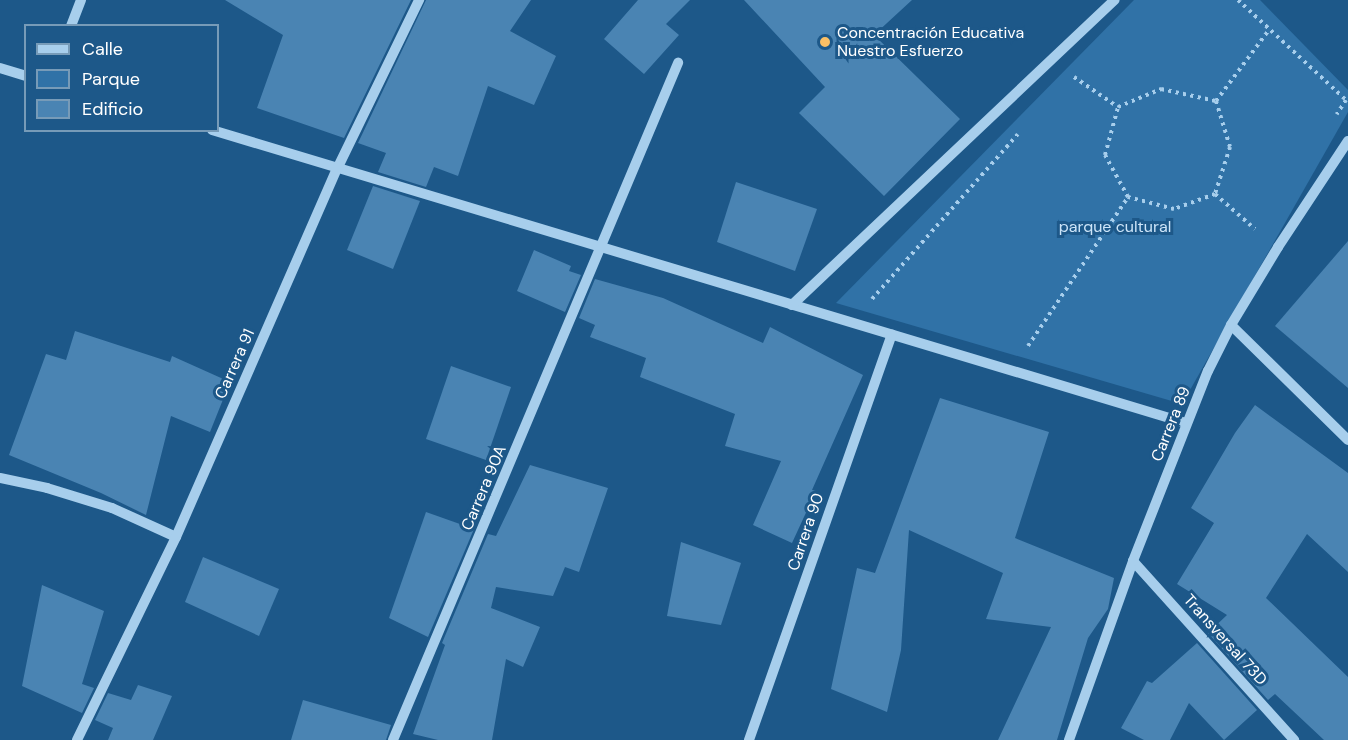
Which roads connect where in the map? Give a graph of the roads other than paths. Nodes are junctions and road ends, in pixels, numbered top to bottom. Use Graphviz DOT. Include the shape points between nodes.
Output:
graph roads {
  1 [pos="81,0"];
  2 [pos="419,0"];
  3 [pos="1114,0"];
  4 [pos="72,24"];
  5 [pos="678,63"];
  6 [pos="0,68"];
  7 [pos="24,75"];
  8 [pos="219,132"];
  9 [pos="1348,141"];
  10 [pos="338,167"];
  11 [pos="602,248"];
  12 [pos="792,305"];
  13 [pos="1231,325"];
  14 [pos="892,335"];
  15 [pos="1186,423"];
  16 [pos="1348,440"];
  17 [pos="0,478"];
  18 [pos="176,537"];
  19 [pos="1133,561"];
  20 [pos="77,740"];
  21 [pos="393,740"];
  22 [pos="749,740"];
  23 [pos="1069,740"];
  24 [pos="1294,740"];
  1 -- 4 [label="street"];
  2 -- 10 [label="street, Carrera 91"];
  3 -- 12 [label="street"];
  5 -- 11 [label="street, Carrera 90A"];
  6 -- 7 [label="street"];
  8 -- 10 [label="street"];
  9 -- 13 [label="street, Carrera 89"];
  10 -- 11 [label="street"];
  10 -- 18 [label="street, Carrera 91"];
  11 -- 12 [label="street"];
  11 -- 21 [label="street, Carrera 90A"];
  12 -- 14 [label="street"];
  13 -- 15 [label="street, Carrera 89"];
  13 -- 16 [label="street"];
  14 -- 15 [label="street"];
  14 -- 22 [label="street, Carrera 90"];
  15 -- 19 [label="street, Carrera 89"];
  17 -- 18 [label="street" via="112,508"];
  18 -- 20 [label="street, Carrera 91"];
  19 -- 23 [label="street, Carrera 89"];
  19 -- 24 [label="street, Transversal 73D"];
}
